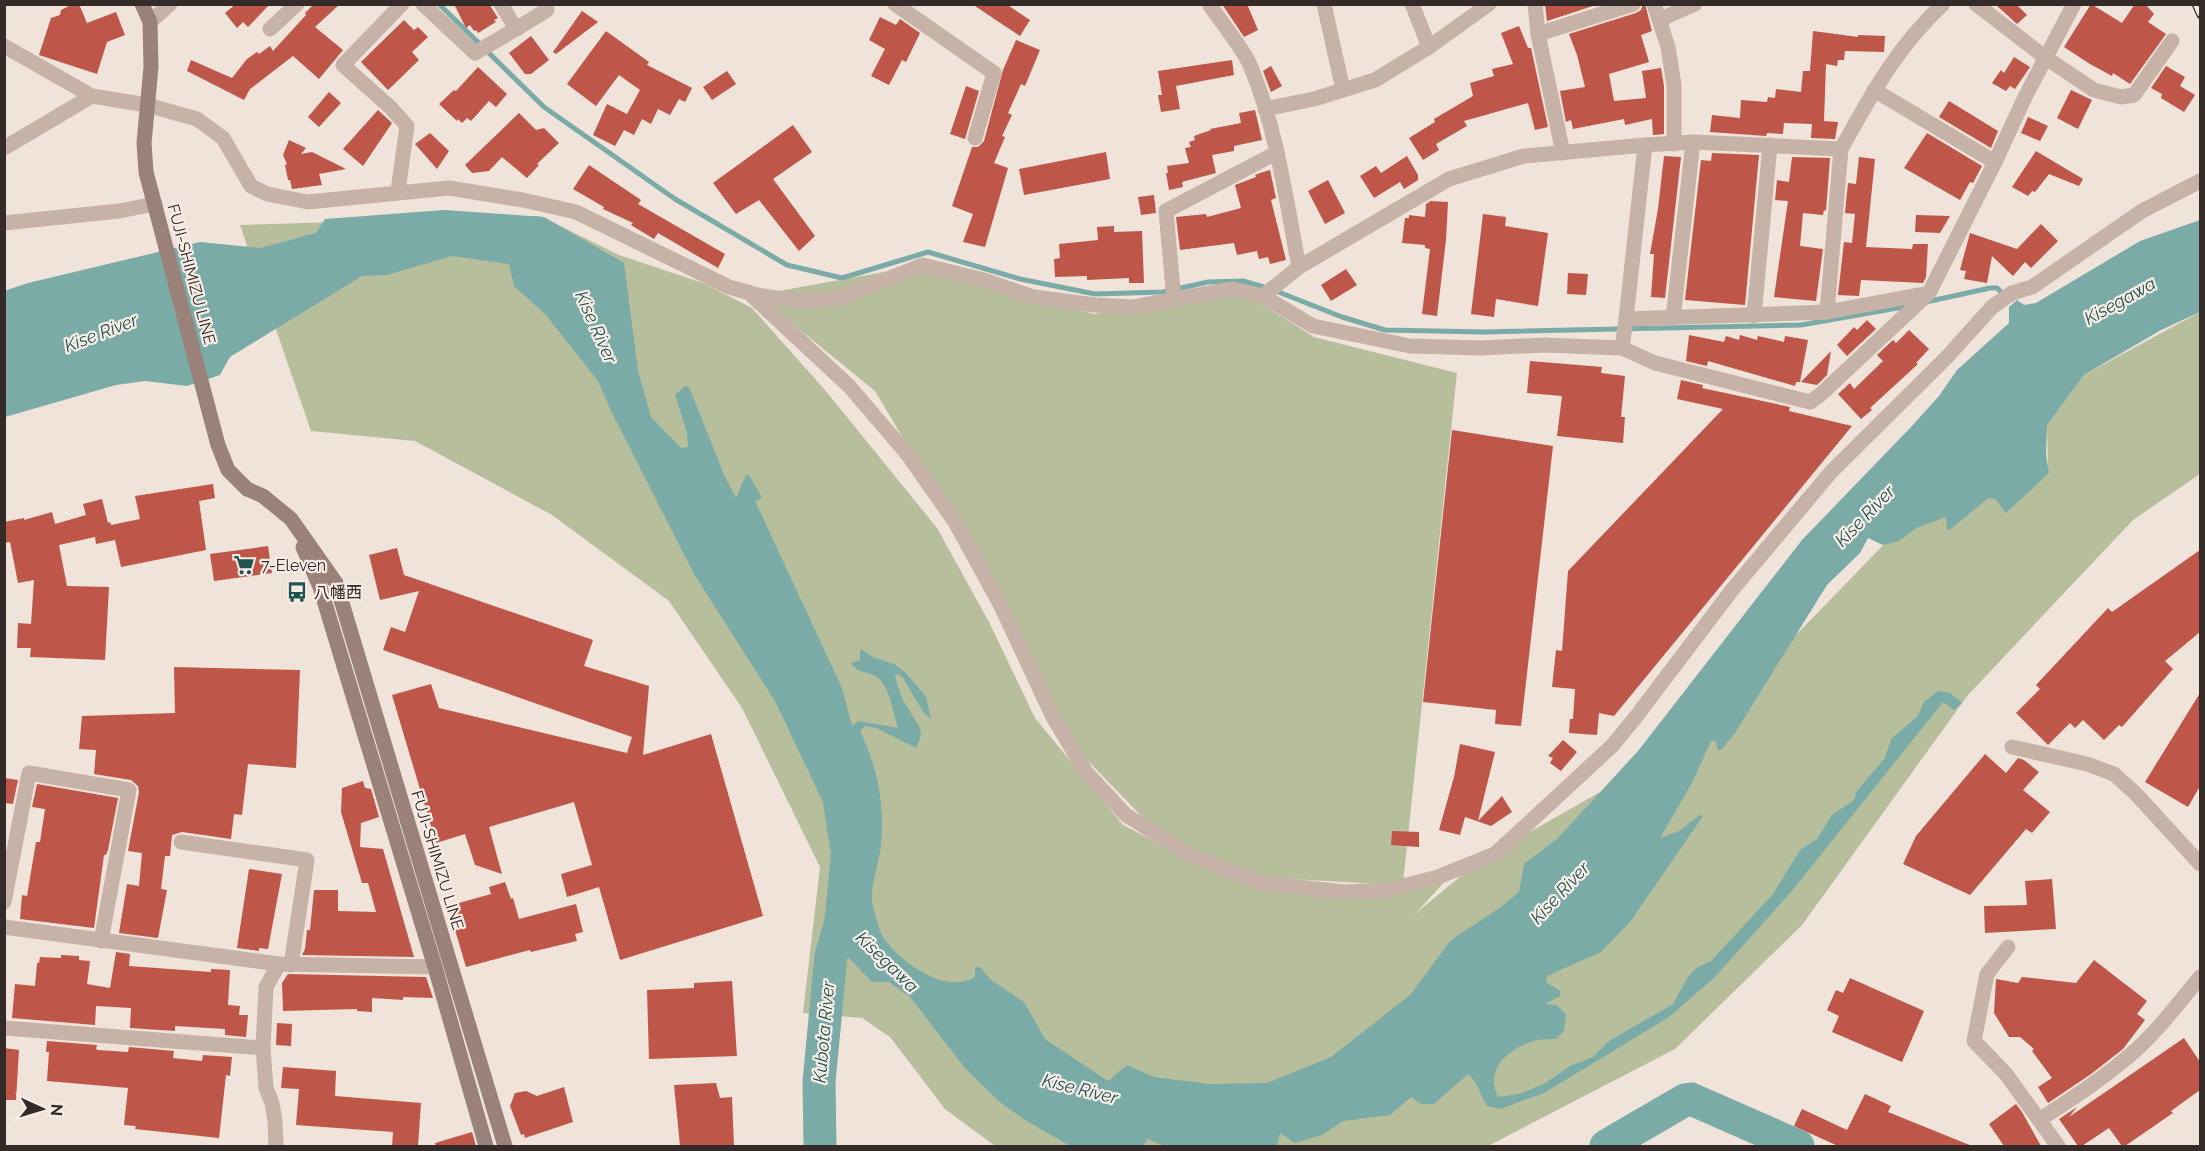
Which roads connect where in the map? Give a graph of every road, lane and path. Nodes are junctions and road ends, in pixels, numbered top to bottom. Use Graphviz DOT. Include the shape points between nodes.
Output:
graph roads {
  1 [pos="142,4"];
  2 [pos="170,4"];
  3 [pos="297,4"];
  4 [pos="402,4"];
  5 [pos="423,4"];
  6 [pos="501,4"];
  7 [pos="895,4"];
  8 [pos="1209,4"];
  9 [pos="1324,4"];
  10 [pos="1412,4"];
  11 [pos="1489,4"];
  12 [pos="1535,4"];
  13 [pos="1633,4"];
  14 [pos="1654,4"];
  15 [pos="1695,4"];
  16 [pos="1943,4"];
  17 [pos="1976,4"];
  18 [pos="2074,4"];
  19 [pos="547,10"];
  20 [pos="1659,20"];
  21 [pos="150,22"];
  22 [pos="270,29"];
  23 [pos="516,29"];
  24 [pos="1538,34"];
  25 [pos="2172,41"];
  26 [pos="4,46"];
  27 [pos="1429,46"];
  28 [pos="2046,58"];
  29 [pos="1343,90"];
  30 [pos="1874,90"];
  31 [pos="92,96"];
  32 [pos="147,105"];
  33 [pos="1265,109"];
  34 [pos="975,138"];
  35 [pos="1693,142"];
  36 [pos="1674,144"];
  37 [pos="1645,145"];
  38 [pos="1770,145"];
  39 [pos="4,148"];
  40 [pos="1841,149"];
  41 [pos="1276,153"];
  42 [pos="1563,153"];
  43 [pos="1995,162"];
  44 [pos="2200,181"];
  45 [pos="398,192"];
  46 [pos="155,204"];
  47 [pos="4,224"];
  48 [pos="1299,267"];
  49 [pos="748,292"];
  50 [pos="1929,293"];
  51 [pos="1263,296"];
  52 [pos="1174,300"];
  53 [pos="1827,312"];
  54 [pos="1754,316"];
  55 [pos="1673,318"];
  56 [pos="1626,319"];
  57 [pos="1623,344"];
  58 [pos="291,519"];
  59 [pos="2012,747"];
  60 [pos="181,842"];
  61 [pos="2200,864"];
  62 [pos="4,902"];
  63 [pos="4,927"];
  64 [pos="101,941"];
  65 [pos="2008,947"];
  66 [pos="285,964"];
  67 [pos="435,966"];
  68 [pos="2200,977"];
  69 [pos="4,1028"];
  70 [pos="262,1048"];
  71 [pos="2039,1120"];
  72 [pos="276,1146"];
  73 [pos="486,1146"];
  74 [pos="505,1146"];
  75 [pos="2058,1146"];
  1 -- 21 [label="main road, FUJI-SHIMIZU LINE"];
  2 -- 21 [label="street"];
  3 -- 22 [label="street"];
  4 -- 45 [label="street" via="343,66 407,126"];
  5 -- 23 [label="street" via="475,53"];
  6 -- 23 [label="street"];
  7 -- 34 [label="street" via="994,74"];
  8 -- 33 [label="street" via="1250,63"];
  9 -- 29 [label="street"];
  10 -- 27 [label="street"];
  11 -- 27 [label="street"];
  12 -- 24 [label="street"];
  13 -- 24 [label="street"];
  14 -- 20 [label="street"];
  15 -- 20 [label="street"];
  16 -- 30 [label="street" via="1898,52"];
  17 -- 28 [label="street"];
  18 -- 28 [label="street"];
  19 -- 23 [label="street"];
  20 -- 36 [label="street" via="1674,85"];
  21 -- 32 [label="main road, FUJI-SHIMIZU LINE"];
  24 -- 42 [label="street"];
  25 -- 28 [label="street" via="2134,95 2121,97 2094,90"];
  26 -- 31 [label="street"];
  27 -- 29 [label="street" via="1375,80"];
  28 -- 43 [label="street"];
  29 -- 33 [label="street"];
  30 -- 40 [label="street"];
  30 -- 43 [label="street"];
  31 -- 32 [label="street"];
  31 -- 39 [label="street"];
  32 -- 45 [label="street" via="197,119 223,138 251,186 267,194 308,202"];
  32 -- 46 [label="main road, FUJI-SHIMIZU LINE" via="146,172"];
  33 -- 41 [label="street"];
  35 -- 36 [label="street"];
  35 -- 38 [label="street"];
  35 -- 55 [label="street"];
  36 -- 37 [label="street"];
  37 -- 42 [label="street"];
  37 -- 56 [label="street"];
  38 -- 40 [label="street"];
  38 -- 54 [label="street"];
  40 -- 53 [label="street"];
  41 -- 48 [label="street"];
  41 -- 52 [label="street" via="1166,211"];
  42 -- 48 [label="street" via="1524,156 1449,180"];
  43 -- 50 [label="street"];
  44 -- 49 [label="street" via="2142,211 2032,287 2012,293 1992,307 1831,472 1732,590 1612,746 1495,854 1438,877 1387,890 1345,892 1261,884 1190,855 1126,814 1086,772 1075,754 955,522 908,455 849,386"];
  45 -- 49 [label="street" via="449,188 576,212 729,287"];
  46 -- 47 [label="street"];
  46 -- 58 [label="main road, FUJI-SHIMIZU LINE" via="218,445 228,470 247,489 271,501"];
  48 -- 51 [label="street"];
  49 -- 52 [label="street" via="798,301 840,298 923,265 1034,297 1133,307"];
  50 -- 53 [label="street"];
  50 -- 57 [label="street" via="1810,402 1655,363"];
  51 -- 52 [label="street" via="1232,289"];
  51 -- 57 [label="street" via="1312,326 1410,346"];
  53 -- 54 [label="street"];
  54 -- 55 [label="street"];
  55 -- 56 [label="street"];
  56 -- 57 [label="street"];
  58 -- 67 [label="main road, FUJI-SHIMIZU LINE" via="320,587"];
  58 -- 74 [label="main road, FUJI-SHIMIZU LINE" via="336,583"];
  59 -- 61 [label="street" via="2114,774"];
  60 -- 66 [label="street" via="307,860"];
  62 -- 64 [label="street" via="29,773 129,790"];
  63 -- 64 [label="street"];
  64 -- 66 [label="street"];
  65 -- 71 [label="street" via="1987,974 1974,1041 2006,1074"];
  66 -- 67 [label="street"];
  66 -- 70 [label="street" via="266,987"];
  67 -- 73 [label="main road, FUJI-SHIMIZU LINE"];
  68 -- 71 [label="street" via="2131,1055"];
  69 -- 70 [label="street"];
  70 -- 72 [label="street"];
  71 -- 75 [label="street"];
}
